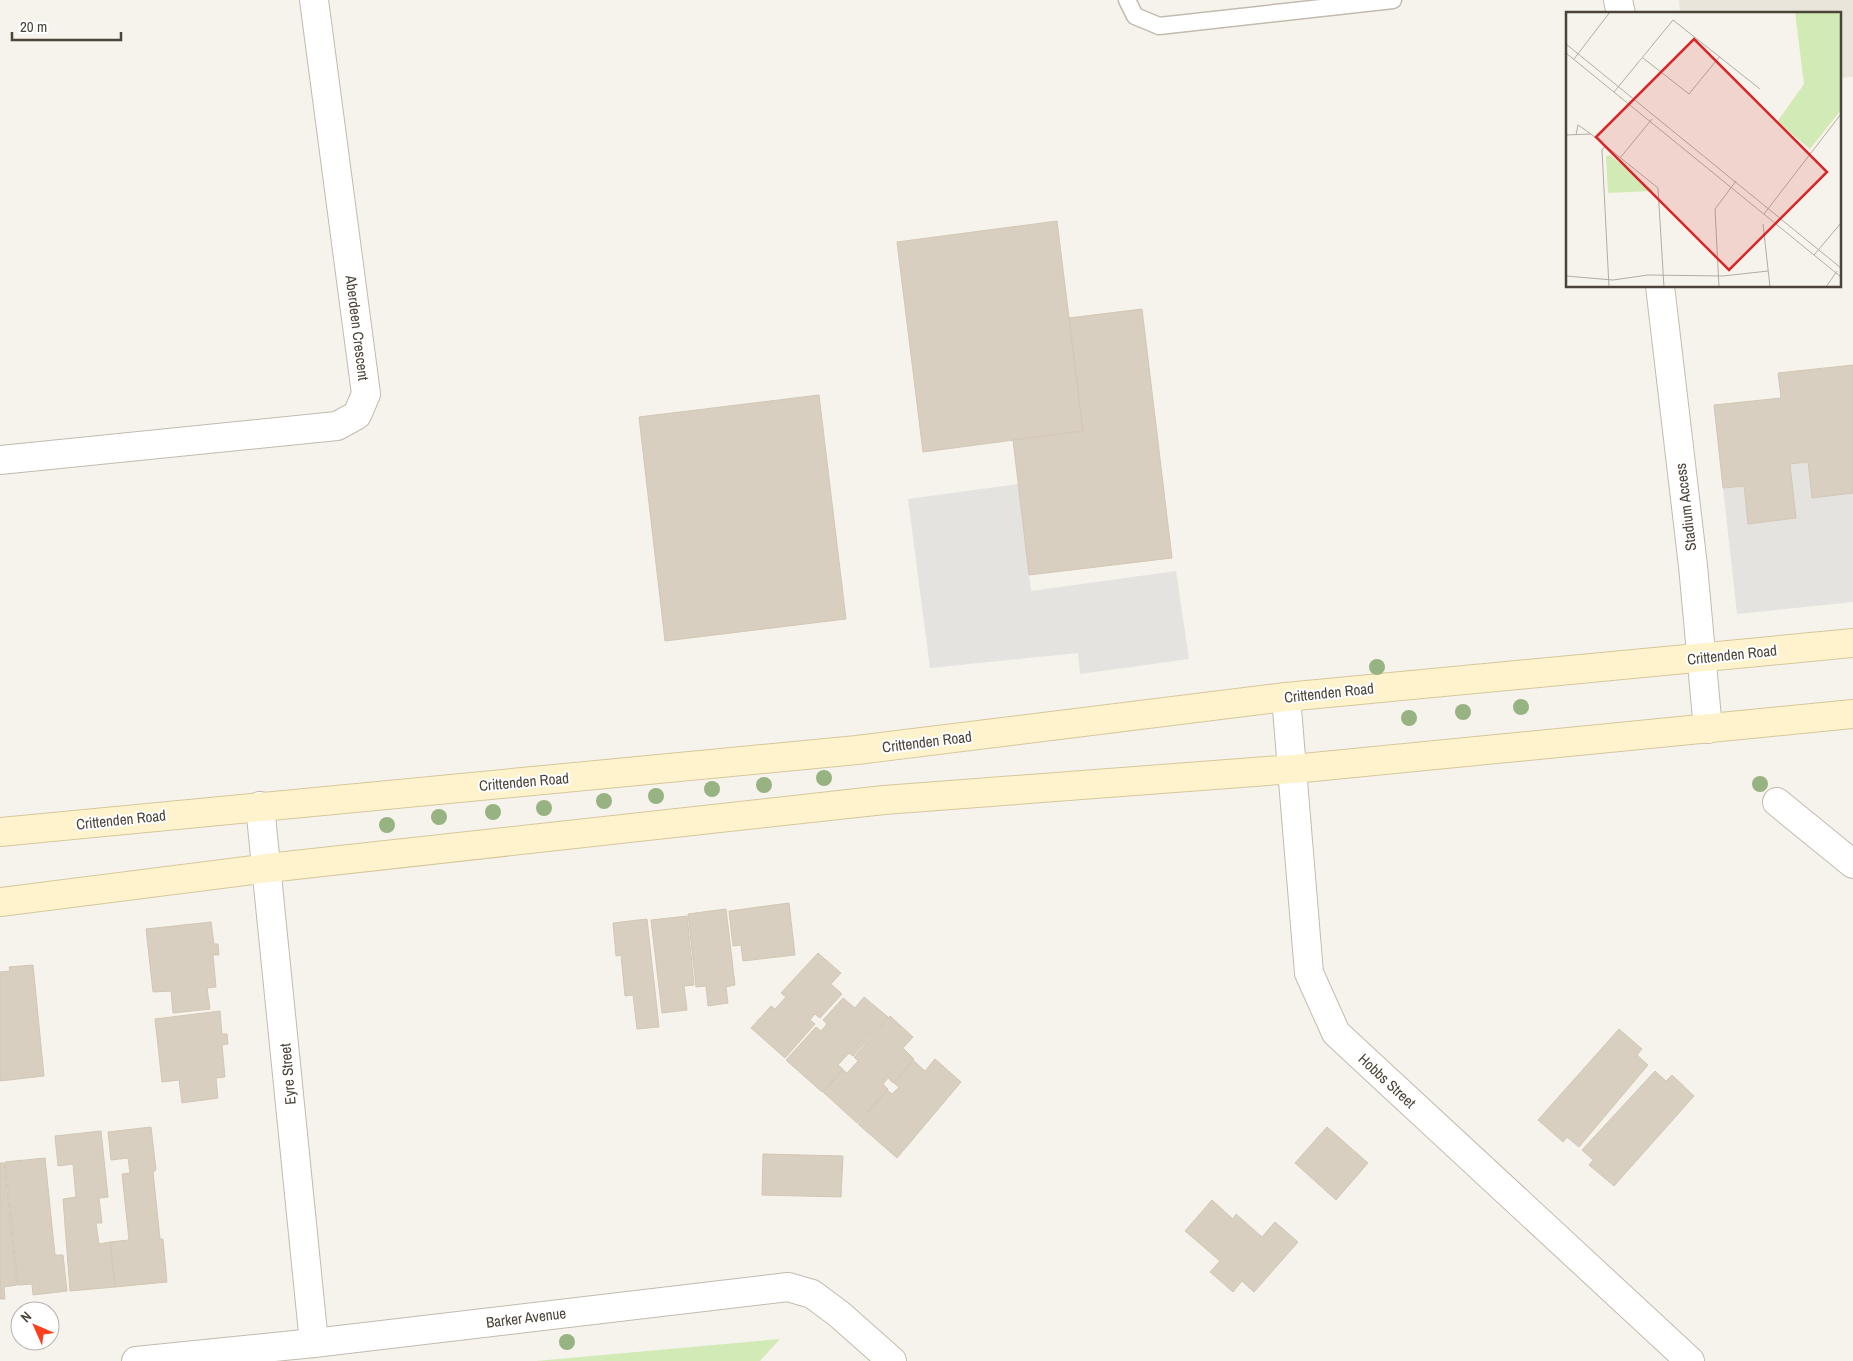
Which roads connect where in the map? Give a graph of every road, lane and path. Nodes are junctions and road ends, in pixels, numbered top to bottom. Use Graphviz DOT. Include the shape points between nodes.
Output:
graph roads {
  1 [pos="314,0"];
  2 [pos="1127,0"];
  3 [pos="1393,0"];
  4 [pos="1660,288"];
  5 [pos="0,460"];
  6 [pos="1853,643"];
  7 [pos="1701,658"];
  8 [pos="1286,698"];
  9 [pos="1853,714"];
  10 [pos="1708,729"];
  11 [pos="1293,769"];
  12 [pos="1777,802"];
  13 [pos="260,806"];
  14 [pos="0,832"];
  15 [pos="1853,864"];
  16 [pos="268,868"];
  17 [pos="0,902"];
  18 [pos="314,1343"];
  19 [pos="136,1361"];
  20 [pos="892,1361"];
  21 [pos="1690,1361"];
  1 -- 5 [label="street, Aberdeen Crescent" via="366,394 357,415 337,426"];
  2 -- 3 [label="lane" via="1135,16 1159,26"];
  4 -- 7 [label="street, Stadium Access"];
  6 -- 7 [label="main road, Crittenden Road"];
  7 -- 8 [label="main road, Crittenden Road"];
  7 -- 10 [label="street, Stadium Access"];
  8 -- 11 [label="street, Hobbs Street"];
  8 -- 13 [label="main road, Crittenden Road" via="857,750"];
  9 -- 10 [label="main road"];
  10 -- 11 [label="main road"];
  11 -- 16 [label="main road" via="884,800"];
  11 -- 21 [label="street, Hobbs Street" via="1309,974 1336,1033"];
  12 -- 15 [label="street"];
  13 -- 14 [label="main road, Crittenden Road"];
  13 -- 16 [label="street, Eyre Street"];
  16 -- 17 [label="main road"];
  16 -- 18 [label="street, Eyre Street"];
  18 -- 19 [label="street, Barker Avenue"];
  18 -- 20 [label="street, Barker Avenue" via="788,1287 812,1294"];
}
